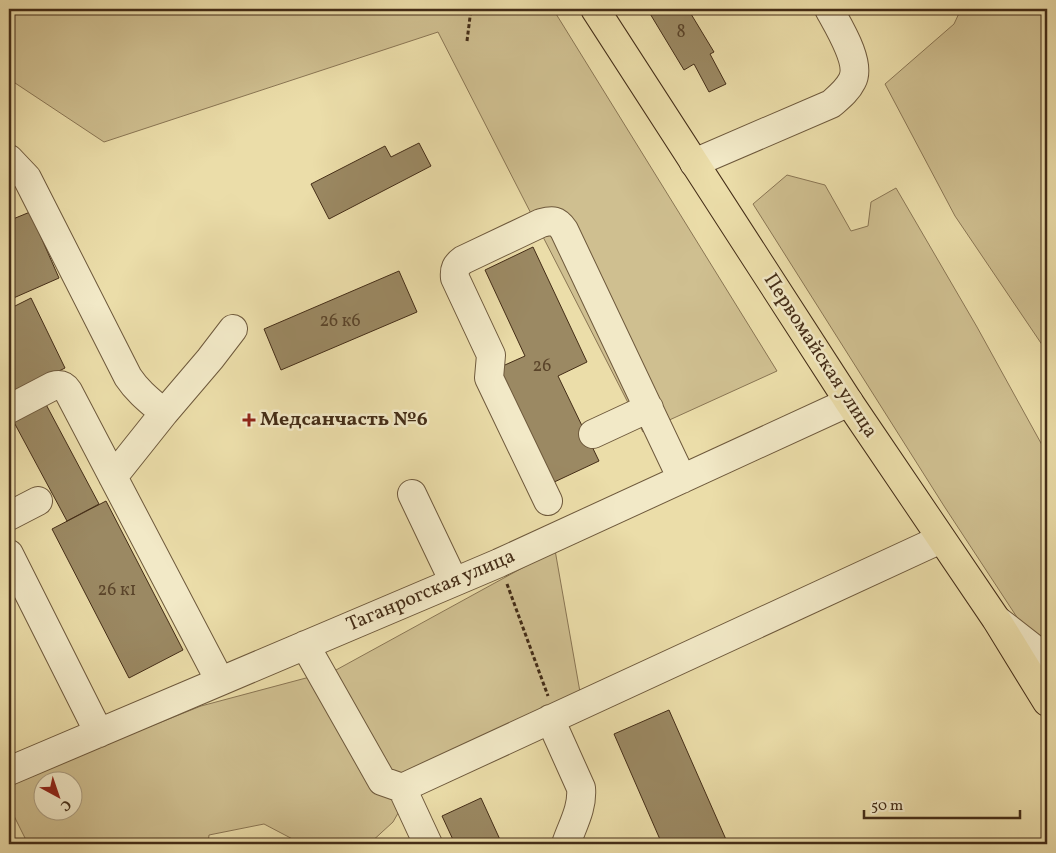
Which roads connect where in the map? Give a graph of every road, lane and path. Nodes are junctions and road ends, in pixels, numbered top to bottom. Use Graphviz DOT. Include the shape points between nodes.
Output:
graph roads {
  1 [pos="471,9"];
  2 [pos="595,9"];
  3 [pos="829,9"];
  4 [pos="467,41"];
  5 [pos="9,159"];
  6 [pos="694,163"];
  7 [pos="233,329"];
  8 [pos="849,402"];
  9 [pos="649,408"];
  10 [pos="9,409"];
  11 [pos="164,413"];
  12 [pos="594,434"];
  13 [pos="113,477"];
  14 [pos="682,478"];
  15 [pos="412,494"];
  16 [pos="38,501"];
  17 [pos="548,501"];
  18 [pos="9,516"];
  19 [pos="941,539"];
  20 [pos="9,554"];
  21 [pos="500,563"];
  22 [pos="454,582"];
  23 [pos="996,619"];
  24 [pos="305,645"];
  25 [pos="1047,659"];
  26 [pos="220,681"];
  27 [pos="1047,702"];
  28 [pos="553,718"];
  29 [pos="99,732"];
  30 [pos="9,771"];
  31 [pos="402,788"];
  32 [pos="428,844"];
  33 [pos="566,844"];
  1 -- 4 [label="path"];
  2 -- 6 [label="main road, Первомайская улица"];
  3 -- 6 [label="street" via="855,66 853,80 845,93 831,104"];
  5 -- 11 [label="street" via="27,178 128,377 138,391"];
  6 -- 8 [label="main road, Первомайская улица"];
  7 -- 11 [label="street"];
  8 -- 14 [label="street, Таганрогская улица"];
  8 -- 19 [label="main road, Первомайская улица"];
  9 -- 12 [label="street"];
  9 -- 14 [label="street"];
  9 -- 17 [label="street" via="560,224 552,220 542,223 458,264 454,270 455,278 491,355 489,378"];
  10 -- 13 [label="street" via="53,386 65,386"];
  11 -- 13 [label="street"];
  13 -- 26 [label="street"];
  14 -- 21 [label="street, Таганрогская улица"];
  15 -- 22 [label="street"];
  16 -- 18 [label="street"];
  19 -- 23 [label="main road, Первомайская улица"];
  19 -- 28 [label="street"];
  20 -- 29 [label="street"];
  21 -- 22 [label="street, Таганрогская улица"];
  21 -- 28 [label="path"];
  22 -- 24 [label="street, Таганрогская улица"];
  23 -- 25 [label="street"];
  23 -- 27 [label="main road, Первомайская улица"];
  24 -- 26 [label="street, Таганрогская улица"];
  24 -- 31 [label="street" via="382,781"];
  26 -- 29 [label="street, Таганрогская улица"];
  28 -- 31 [label="street"];
  28 -- 33 [label="street" via="582,797"];
  29 -- 30 [label="street, Таганрогская улица"];
  31 -- 32 [label="street"];
}
